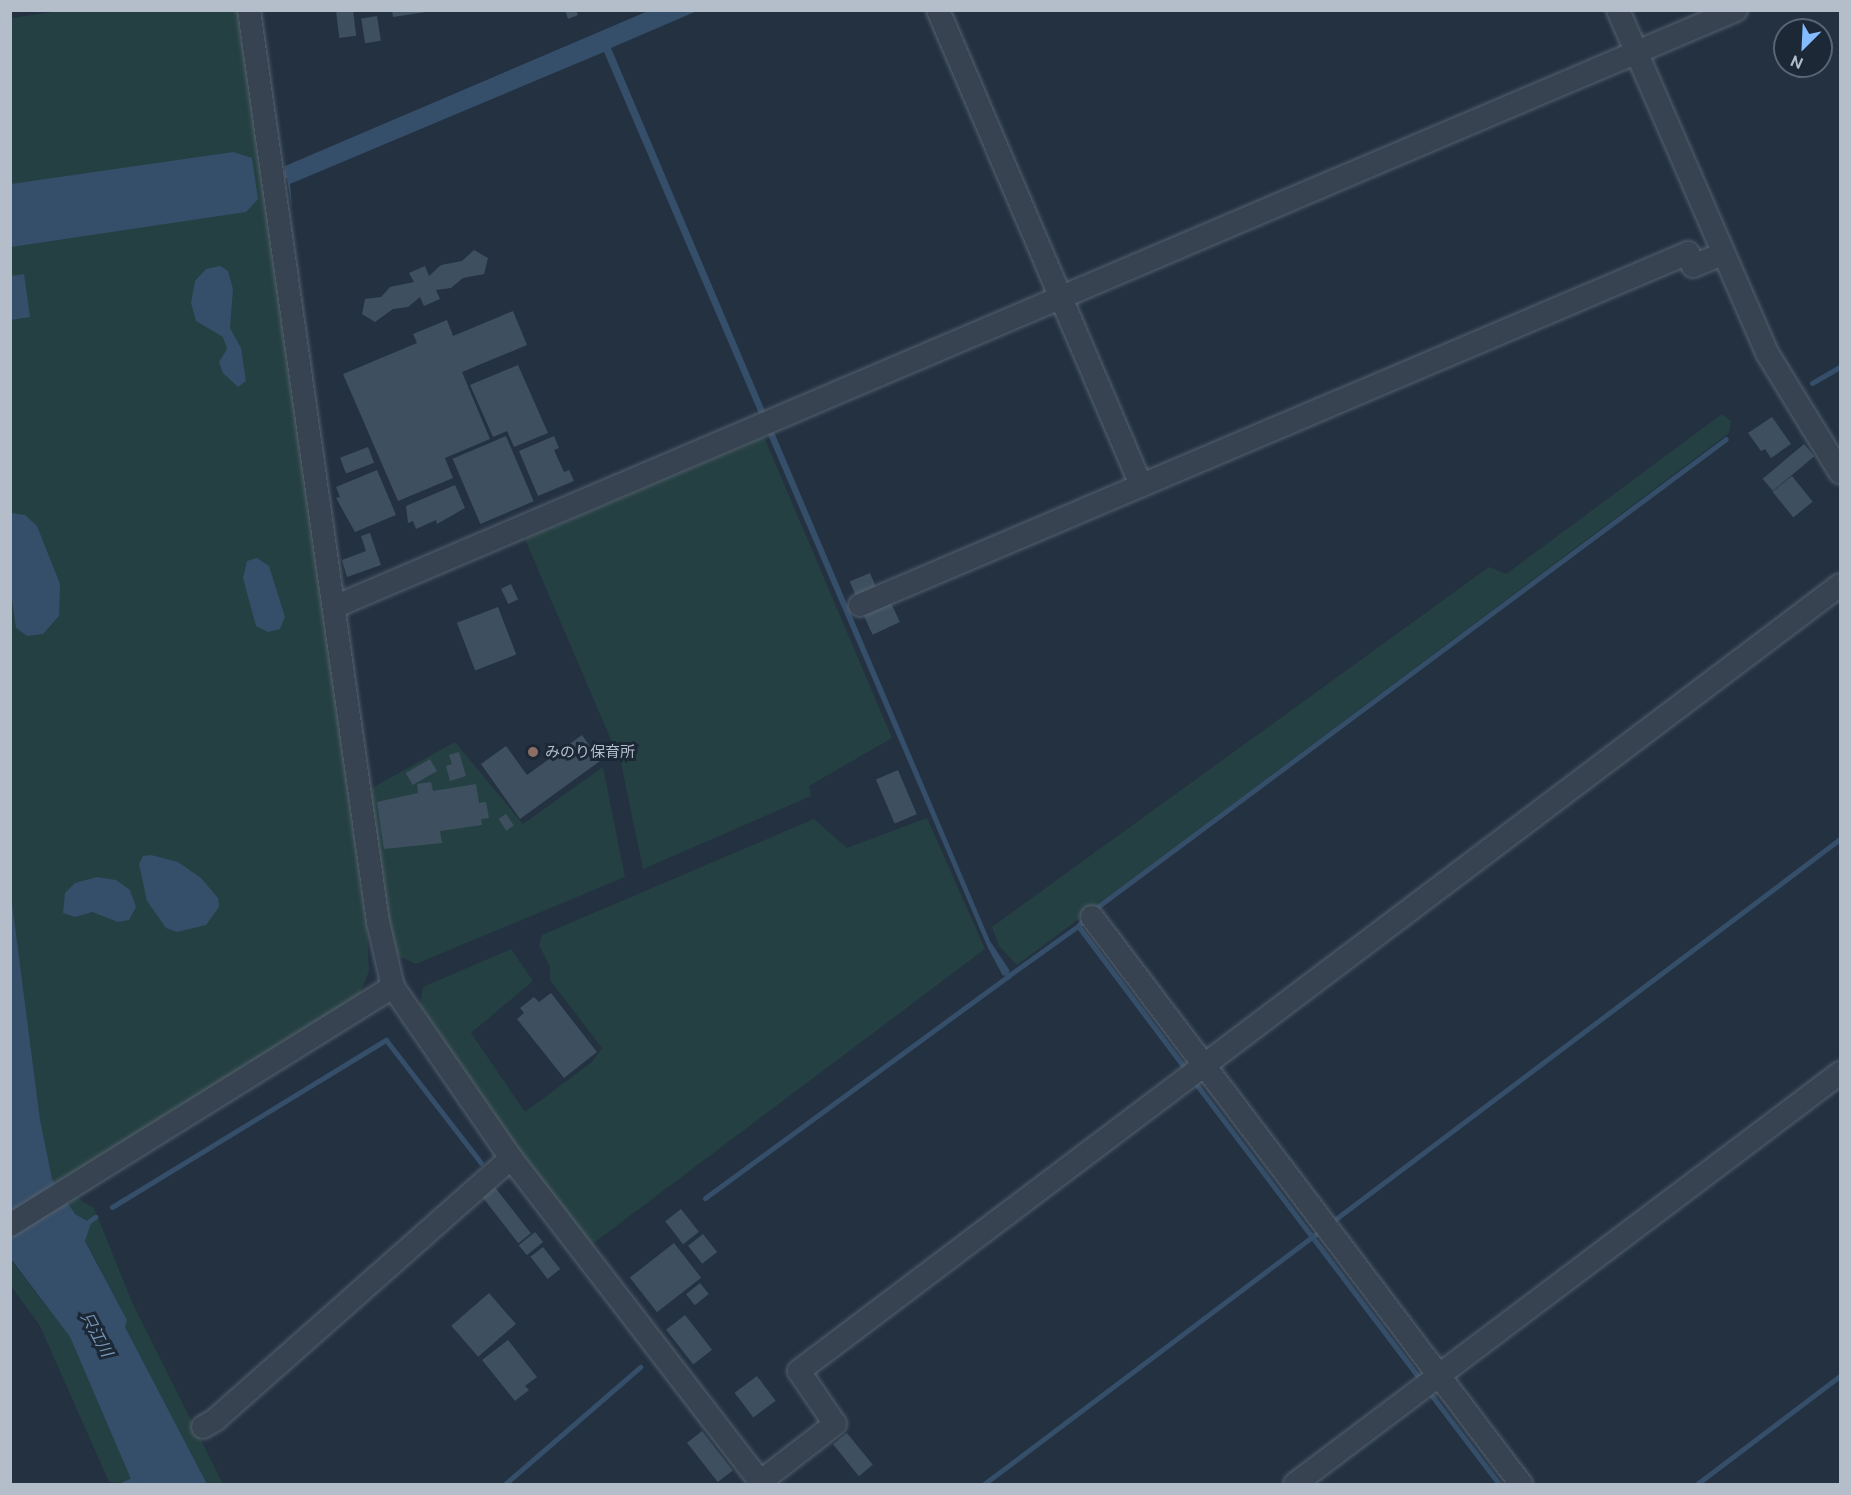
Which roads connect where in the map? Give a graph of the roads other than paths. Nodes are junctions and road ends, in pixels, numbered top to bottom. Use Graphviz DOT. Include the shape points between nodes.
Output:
graph roads {
  1 [pos="249,10"];
  2 [pos="938,10"];
  3 [pos="1618,10"];
  4 [pos="1736,10"];
  5 [pos="1636,53"];
  6 [pos="1722,254"];
  7 [pos="1061,299"];
  8 [pos="1840,472"];
  9 [pos="1141,485"];
  10 [pos="1840,585"];
  11 [pos="860,605"];
  12 [pos="334,607"];
  13 [pos="1092,916"];
  14 [pos="393,987"];
  15 [pos="1204,1066"];
  16 [pos="1840,1073"];
  17 [pos="511,1158"];
  18 [pos="10,1225"];
  19 [pos="1439,1376"];
  20 [pos="203,1427"];
  21 [pos="761,1483"];
  22 [pos="1295,1485"];
  23 [pos="1521,1485"];
  1 -- 12 [label="street"];
  2 -- 7 [label="street"];
  3 -- 5 [label="street"];
  4 -- 5 [label="street"];
  5 -- 6 [label="street"];
  5 -- 7 [label="street"];
  6 -- 8 [label="street" via="1789,394"];
  6 -- 9 [label="street" via="1693,266 1688,253"];
  7 -- 9 [label="street"];
  7 -- 12 [label="street"];
  9 -- 11 [label="street"];
  10 -- 15 [label="street"];
  12 -- 14 [label="street" via="378,922"];
  13 -- 15 [label="street"];
  14 -- 17 [label="street"];
  14 -- 18 [label="street"];
  15 -- 19 [label="street"];
  15 -- 21 [label="street" via="799,1371 835,1424"];
  16 -- 19 [label="street"];
  17 -- 20 [label="street"];
  17 -- 21 [label="street"];
  19 -- 22 [label="street"];
  19 -- 23 [label="street"];
}
